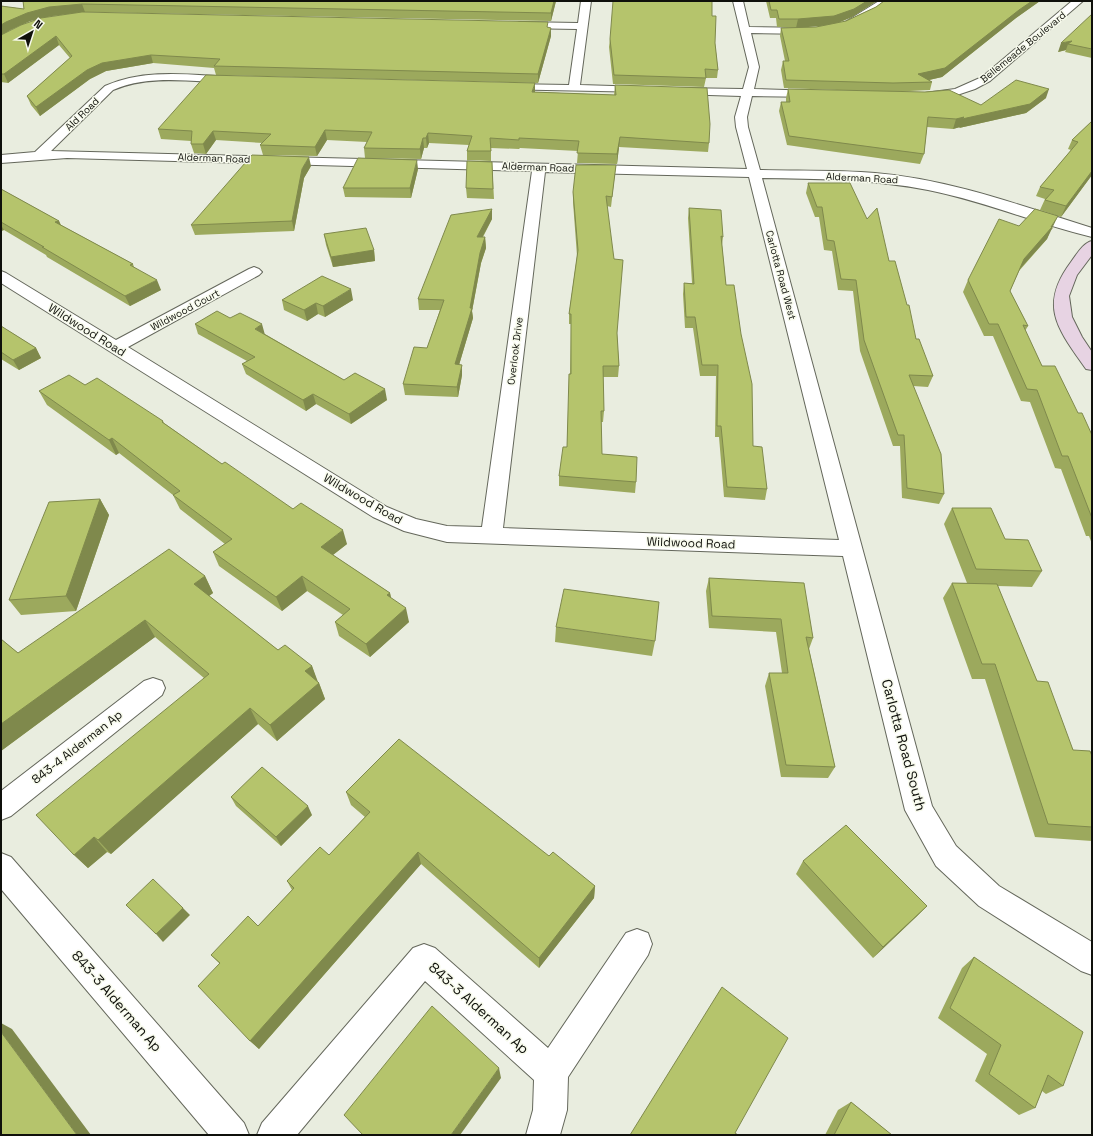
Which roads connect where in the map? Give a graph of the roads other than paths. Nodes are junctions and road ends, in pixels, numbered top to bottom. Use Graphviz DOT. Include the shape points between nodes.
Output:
graph roads {
  1 [pos="586,1"];
  2 [pos="738,1"];
  3 [pos="886,1"];
  4 [pos="1078,1"];
  5 [pos="512,24"];
  6 [pos="583,26"];
  7 [pos="836,28"];
  8 [pos="745,30"];
  9 [pos="820,31"];
  10 [pos="240,80"];
  11 [pos="494,86"];
  12 [pos="574,88"];
  13 [pos="653,90"];
  14 [pos="669,91"];
  15 [pos="748,92"];
  16 [pos="826,94"];
  17 [pos="915,96"];
  18 [pos="39,155"];
  19 [pos="1,159"];
  20 [pos="539,167"];
  21 [pos="754,174"];
  22 [pos="1092,233"];
  23 [pos="1092,245"];
  24 [pos="254,272"];
  25 [pos="1,276"];
  26 [pos="115,347"];
  27 [pos="1092,365"];
  28 [pos="491,536"];
  29 [pos="852,548"];
  30 [pos="153,688"];
  31 [pos="1,807"];
  32 [pos="1,867"];
  33 [pos="637,944"];
  34 [pos="1092,960"];
  35 [pos="551,1073"];
  36 [pos="232,1135"];
  37 [pos="274,1135"];
  38 [pos="542,1135"];
  1 -- 6 [label="street"];
  2 -- 8 [label="street, Carlotta Road West"];
  3 -- 7 [label="street"];
  4 -- 17 [label="street, Bellemeade Boulevard" via="986,78 965,90 942,95"];
  5 -- 6 [label="street"];
  6 -- 12 [label="street"];
  8 -- 9 [label="street"];
  8 -- 15 [label="street, Carlotta Road West" via="754,67"];
  10 -- 18 [label="street, Ald Road" via="142,78 116,83"];
  11 -- 12 [label="street"];
  12 -- 13 [label="street"];
  14 -- 15 [label="street"];
  15 -- 16 [label="street"];
  15 -- 21 [label="street, Carlotta Road West" via="741,117"];
  18 -- 19 [label="street, Alderman Road"];
  18 -- 20 [label="street, Alderman Road"];
  20 -- 21 [label="street, Alderman Road"];
  20 -- 28 [label="street, Overlook Drive"];
  21 -- 22 [label="street, Alderman Road" via="858,176 904,180 949,190"];
  21 -- 29 [label="street, Carlotta Road West"];
  23 -- 27 [label="street" via="1071,273 1063,288 1060,303 1065,319"];
  24 -- 26 [label="street, Wildwood Court"];
  25 -- 26 [label="street, Wildwood Road"];
  26 -- 28 [label="street, Wildwood Road" via="380,512 411,526 447,534"];
  28 -- 29 [label="street, Wildwood Road"];
  29 -- 34 [label="street, Carlotta Road South" via="919,810 946,856 989,896"];
  30 -- 31 [label="street, 843-4 Alderman Ap"];
  32 -- 36 [label="street, 843-3 Alderman Ap"];
  33 -- 35 [label="street"];
  35 -- 37 [label="street, 843-3 Alderman Ap" via="424,959"];
  35 -- 38 [label="street" via="550,1110"];
}
